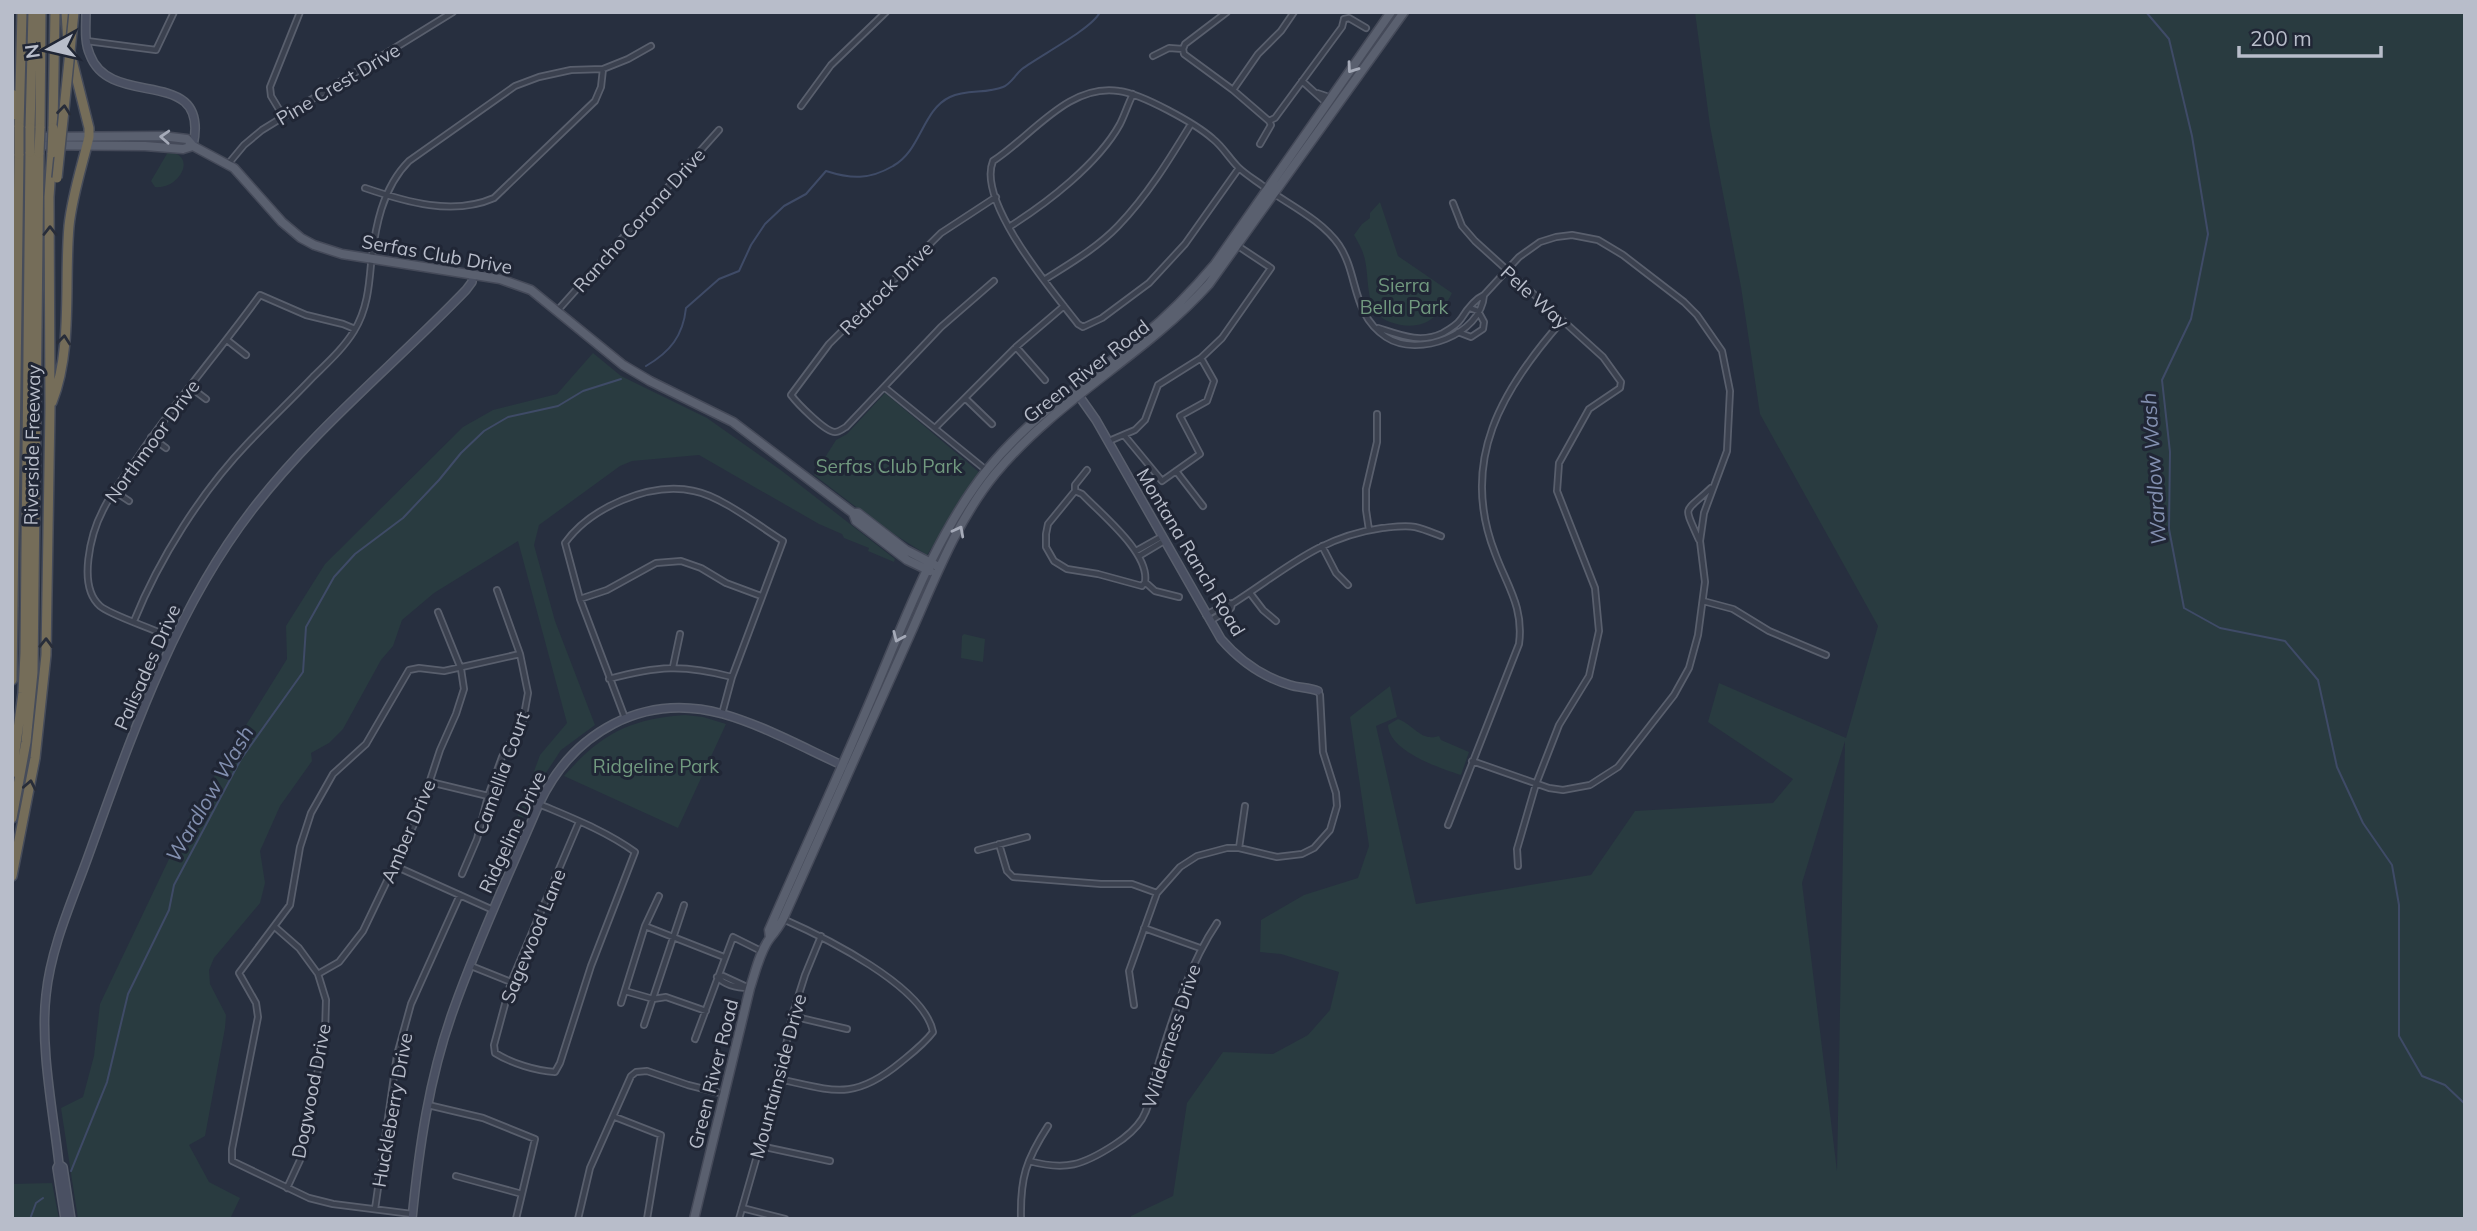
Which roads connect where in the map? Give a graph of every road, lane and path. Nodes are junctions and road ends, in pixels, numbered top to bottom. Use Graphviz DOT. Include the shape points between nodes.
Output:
graph roads {
  1 [pos="22,12"];
  2 [pos="33,12"];
  3 [pos="41,12"];
  4 [pos="55,12"];
  5 [pos="65,12"];
  6 [pos="74,12"];
  7 [pos="86,12"];
  8 [pos="174,12"];
  9 [pos="300,12"];
  10 [pos="453,12"];
  11 [pos="886,12"];
  12 [pos="1227,12"];
  13 [pos="1294,12"];
  14 [pos="1339,13"];
  15 [pos="1399,13"];
  16 [pos="1344,19"];
  17 [pos="1366,28"];
  18 [pos="86,41"];
  19 [pos="651,46"];
  20 [pos="1183,49"];
  21 [pos="1153,56"];
  22 [pos="603,69"];
  23 [pos="1301,81"];
  24 [pos="1233,90"];
  25 [pos="1317,93"];
  26 [pos="12,94"];
  27 [pos="1133,94"];
  28 [pos="1328,101"];
  29 [pos="801,106"];
  30 [pos="284,116"];
  31 [pos="1269,121"];
  32 [pos="1191,124"];
  33 [pos="19,125"];
  34 [pos="35,128"];
  35 [pos="719,130"];
  36 [pos="12,137"];
  37 [pos="88,141"];
  38 [pos="1260,144"];
  39 [pos="12,145"];
  40 [pos="192,146"];
  41 [pos="35,153"];
  42 [pos="1302,157"];
  43 [pos="229,163"];
  44 [pos="1239,168"];
  45 [pos="365,188"];
  46 [pos="1270,191"];
  47 [pos="386,195"];
  48 [pos="49,197"];
  49 [pos="996,197"];
  50 [pos="1453,203"];
  51 [pos="1009,227"];
  52 [pos="1238,246"];
  53 [pos="372,258"];
  54 [pos="1506,271"];
  55 [pos="473,274"];
  56 [pos="1044,280"];
  57 [pos="994,281"];
  58 [pos="1484,295"];
  59 [pos="1064,306"];
  60 [pos="1471,308"];
  61 [pos="558,310"];
  62 [pos="1478,311"];
  63 [pos="1562,321"];
  64 [pos="1377,328"];
  65 [pos="355,329"];
  66 [pos="1458,332"];
  67 [pos="227,340"];
  68 [pos="1016,347"];
  69 [pos="246,355"];
  70 [pos="1201,358"];
  71 [pos="1045,380"];
  72 [pos="190,387"];
  73 [pos="884,387"];
  74 [pos="1076,391"];
  75 [pos="965,398"];
  76 [pos="206,399"];
  77 [pos="50,407"];
  78 [pos="1377,414"];
  79 [pos="992,424"];
  80 [pos="935,429"];
  81 [pos="1124,435"];
  82 [pos="151,437"];
  83 [pos="1108,442"];
  84 [pos="166,448"];
  85 [pos="1087,470"];
  86 [pos="1176,471"];
  87 [pos="990,473"];
  88 [pos="1712,488"];
  89 [pos="114,491"];
  90 [pos="1075,491"];
  91 [pos="129,501"];
  92 [pos="1203,506"];
  93 [pos="1368,530"];
  94 [pos="1441,536"];
  95 [pos="1163,539"];
  96 [pos="1700,541"];
  97 [pos="1322,546"];
  98 [pos="1137,554"];
  99 [pos="12,562"];
  100 [pos="934,568"];
  101 [pos="1145,582"];
  102 [pos="1348,585"];
  103 [pos="497,590"];
  104 [pos="1250,593"];
  105 [pos="14,595"];
  106 [pos="761,596"];
  107 [pos="1179,597"];
  108 [pos="580,599"];
  109 [pos="1703,600"];
  110 [pos="438,612"];
  111 [pos="1208,618"];
  112 [pos="134,621"];
  113 [pos="1276,621"];
  114 [pos="158,632"];
  115 [pos="680,634"];
  116 [pos="520,654"];
  117 [pos="1826,655"];
  118 [pos="673,667"];
  119 [pos="461,668"];
  120 [pos="732,677"];
  121 [pos="609,679"];
  122 [pos="12,680"];
  123 [pos="1318,691"];
  124 [pos="722,714"];
  125 [pos="625,719"];
  126 [pos="1472,761"];
  127 [pos="846,767"];
  128 [pos="12,773"];
  129 [pos="430,782"];
  130 [pos="1536,784"];
  131 [pos="488,796"];
  132 [pos="539,804"];
  133 [pos="1245,806"];
  134 [pos="12,818"];
  135 [pos="579,821"];
  136 [pos="1448,825"];
  137 [pos="1027,837"];
  138 [pos="810,838"];
  139 [pos="999,844"];
  140 [pos="815,847"];
  141 [pos="1239,848"];
  142 [pos="978,850"];
  143 [pos="395,866"];
  144 [pos="1518,866"];
  145 [pos="462,874"];
  146 [pos="12,876"];
  147 [pos="1157,893"];
  148 [pos="460,895"];
  149 [pos="659,895"];
  150 [pos="780,904"];
  151 [pos="684,905"];
  152 [pos="493,911"];
  153 [pos="783,919"];
  154 [pos="1217,923"];
  155 [pos="645,926"];
  156 [pos="275,927"];
  157 [pos="1144,928"];
  158 [pos="673,935"];
  159 [pos="821,936"];
  160 [pos="770,938"];
  161 [pos="1200,948"];
  162 [pos="764,952"];
  163 [pos="724,957"];
  164 [pos="471,966"];
  165 [pos="317,974"];
  166 [pos="717,977"];
  167 [pos="511,982"];
  168 [pos="750,988"];
  169 [pos="625,991"];
  170 [pos="653,999"];
  171 [pos="621,1003"];
  172 [pos="1134,1005"];
  173 [pos="706,1011"];
  174 [pos="792,1016"];
  175 [pos="644,1025"];
  176 [pos="846,1029"];
  177 [pos="695,1039"];
  178 [pos="779,1079"];
  179 [pos="725,1094"];
  180 [pos="428,1105"];
  181 [pos="615,1117"];
  182 [pos="1048,1126"];
  183 [pos="760,1146"];
  184 [pos="830,1161"];
  185 [pos="1029,1161"];
  186 [pos="60,1164"];
  187 [pos="456,1176"];
  188 [pos="287,1188"];
  189 [pos="522,1194"];
  190 [pos="742,1208"];
  191 [pos="375,1210"];
  192 [pos="412,1216"];
  193 [pos="65,1219"];
  194 [pos="71,1219"];
  195 [pos="516,1219"];
  196 [pos="578,1219"];
  197 [pos="646,1219"];
  198 [pos="694,1219"];
  199 [pos="739,1219"];
  200 [pos="785,1219"];
  201 [pos="1021,1219"];
  1 -- 33 [label="highway, Riverside Freeway"];
  2 -- 34 [label="highway"];
  3 -- 34 [label="highway"];
  4 -- 48 [label="highway, Riverside Freeway, bridge"];
  5 -- 37 [label="highway"];
  48 -- 6 [label="highway, one-way, bridge" via="57,177"];
  7 -- 18 [label="street"];
  8 -- 18 [label="street" via="156,50"];
  9 -- 30 [label="street" via="270,87"];
  10 -- 30 [label="street, Pine Crest Drive"];
  11 -- 29 [label="street" via="831,65"];
  12 -- 20 [label="street"];
  13 -- 24 [label="street"];
  14 -- 16 [label="street"];
  15 -- 28 [label="main road, Green River Road, one-way"];
  15 -- 42 [label="main road, Green River Road"];
  16 -- 17 [label="street"];
  16 -- 23 [label="street"];
  18 -- 40 [label="street" via="90,57 105,75 130,87 174,94 185,103 196,123"];
  19 -- 22 [label="street"];
  20 -- 21 [label="street" via="1169,48"];
  20 -- 24 [label="street" via="1188,58"];
  22 -- 47 [label="street" via="571,70 515,86 408,161"];
  22 -- 47 [label="street" via="595,101 495,198 456,208"];
  23 -- 25 [label="street"];
  23 -- 31 [label="street"];
  24 -- 31 [label="street"];
  26 -- 33 [label="highway"];
  27 -- 32 [label="street"];
  27 -- 49 [label="street" via="1097,91 1056,110 993,161 990,174"];
  27 -- 51 [label="street" via="1119,125 1087,166 1052,198"];
  28 -- 42 [label="main road" via="1331,108"];
  28 -- 46 [label="main road, Green River Road"];
  30 -- 43 [label="street, Pine Crest Drive" via="252,137"];
  31 -- 38 [label="street"];
  32 -- 44 [label="street" via="1214,140"];
  32 -- 56 [label="street" via="1117,228"];
  33 -- 105 [label="highway, Riverside Freeway, bridge"];
  34 -- 41 [label="highway, bridge"];
  35 -- 61 [label="street, Rancho Corona Drive"];
  36 -- 37 [label="main road, Serfas Club Drive"];
  37 -- 39 [label="main road, Serfas Club Drive"];
  37 -- 40 [label="main road, Serfas Club Drive"];
  77 -- 37 [label="highway, one-way" via="58,386 65,326 70,213"];
  40 -- 43 [label="main road, Serfas Club Drive"];
  41 -- 128 [label="highway" via="25,653"];
  41 -- 134 [label="highway" via="33,672"];
  42 -- 46 [label="main road, Green River Road"];
  43 -- 53 [label="main road, Serfas Club Drive" via="300,238 328,251"];
  44 -- 46 [label="street"];
  44 -- 59 [label="street" via="1185,244 1149,283 1083,327"];
  45 -- 47 [label="street"];
  46 -- 52 [label="main road, Green River Road"];
  46 -- 64 [label="street" via="1337,242 1359,303"];
  46 -- 74 [label="main road, Green River Road" via="1187,296"];
  47 -- 53 [label="street"];
  77 -- 48 [label="highway, Riverside Freeway, one-way"];
  49 -- 51 [label="street"];
  49 -- 73 [label="street, Redrock Drive" via="941,233 829,344 791,395 830,431 838,432"];
  50 -- 54 [label="street, Pele Way" via="1462,226"];
  51 -- 56 [label="street"];
  52 -- 70 [label="street" via="1271,268 1222,338"];
  52 -- 74 [label="main road, Green River Road" via="1187,308 1150,342"];
  53 -- 55 [label="main road, Serfas Club Drive"];
  53 -- 65 [label="street" via="367,300"];
  54 -- 58 [label="street"];
  54 -- 63 [label="street, Pele Way"];
  54 -- 88 [label="street" via="1539,242 1586,237 1610,245 1697,315 1722,351 1730,391 1727,450"];
  55 -- 61 [label="main road, Serfas Club Drive" via="516,283"];
  55 -- 186 [label="street, Palisades Drive" via="466,290 266,492 213,566 175,639 128,747 49,974 44,1016"];
  56 -- 59 [label="street"];
  57 -- 73 [label="street" via="941,327"];
  58 -- 60 [label="street"];
  58 -- 62 [label="street"];
  59 -- 68 [label="street"];
  60 -- 62 [label="street"];
  60 -- 64 [label="street" via="1437,336 1408,338"];
  61 -- 100 [label="main road, Serfas Club Drive" via="623,365 733,422"];
  62 -- 66 [label="street"];
  62 -- 66 [label="street" via="1483,329 1471,337"];
  63 -- 126 [label="street" via="1521,370 1496,416 1485,450 1483,514 1520,613 1521,628 1519,644"];
  63 -- 130 [label="street, Pele Way" via="1603,358 1621,382 1620,388 1588,409 1559,463 1557,491 1595,588 1599,631 1589,676 1559,725"];
  64 -- 66 [label="street" via="1386,337 1417,345"];
  65 -- 67 [label="street, Northmoor Drive" via="260,295"];
  65 -- 112 [label="street" via="214,484 148,586"];
  67 -- 69 [label="street"];
  67 -- 72 [label="street, Northmoor Drive"];
  68 -- 71 [label="street"];
  68 -- 75 [label="street"];
  70 -- 81 [label="street" via="1158,385 1145,421"];
  70 -- 86 [label="street" via="1214,381 1207,401 1181,416 1200,454"];
  72 -- 76 [label="street"];
  72 -- 82 [label="street, Northmoor Drive"];
  73 -- 80 [label="street"];
  74 -- 83 [label="street, Montana Ranch Road"];
  74 -- 87 [label="main road, Green River Road"];
  75 -- 79 [label="street"];
  75 -- 80 [label="street"];
  146 -- 77 [label="highway, Riverside Freeway, one-way" via="35,758 46,655"];
  78 -- 93 [label="street" via="1377,442 1366,489"];
  80 -- 87 [label="street"];
  81 -- 83 [label="street"];
  81 -- 86 [label="street" via="1161,481"];
  82 -- 84 [label="street"];
  82 -- 89 [label="street, Northmoor Drive"];
  83 -- 95 [label="street, Montana Ranch Road"];
  85 -- 90 [label="street"];
  86 -- 92 [label="street"];
  87 -- 100 [label="main road, Green River Road"];
  88 -- 96 [label="street"];
  88 -- 96 [label="street" via="1695,500 1688,512"];
  89 -- 91 [label="street"];
  89 -- 112 [label="street, Northmoor Drive" via="92,536 87,572 90,592 100,607"];
  90 -- 98 [label="street"];
  90 -- 101 [label="street" via="1048,524 1046,547 1054,561 1067,569 1142,586"];
  93 -- 94 [label="street" via="1414,527"];
  93 -- 97 [label="street"];
  95 -- 98 [label="street"];
  95 -- 111 [label="street, Montana Ranch Road"];
  96 -- 109 [label="street"];
  97 -- 102 [label="street"];
  97 -- 104 [label="street"];
  98 -- 101 [label="street"];
  99 -- 105 [label="highway"];
  100 -- 127 [label="main road, Green River Road"];
  101 -- 107 [label="street" via="1155,591"];
  103 -- 116 [label="street, Camellia Court"];
  104 -- 111 [label="street"];
  104 -- 113 [label="street"];
  105 -- 122 [label="highway, Riverside Freeway"];
  106 -- 108 [label="street" via="681,561 656,563"];
  106 -- 108 [label="street" via="783,541 716,499 693,490 640,493 618,501 573,532 565,544"];
  106 -- 120 [label="street"];
  108 -- 121 [label="street"];
  109 -- 117 [label="street" via="1733,609 1769,631"];
  109 -- 130 [label="street" via="1695,654 1683,681 1618,768 1577,788"];
  110 -- 119 [label="street"];
  111 -- 123 [label="street, Montana Ranch Road" via="1221,639 1245,662 1275,679"];
  112 -- 114 [label="street, Northmoor Drive"];
  115 -- 118 [label="street"];
  116 -- 119 [label="street"];
  116 -- 131 [label="street, Camellia Court" via="528,694 523,721 502,757"];
  118 -- 120 [label="street"];
  118 -- 121 [label="street"];
  119 -- 129 [label="street, Amber Drive" via="464,689"];
  119 -- 156 [label="street" via="409,670 366,744 333,774 311,813 290,905"];
  120 -- 124 [label="street"];
  121 -- 125 [label="street"];
  123 -- 141 [label="street" via="1323,752 1336,793 1330,830 1314,848 1290,857"];
  124 -- 125 [label="street, Ridgeline Drive" via="668,709"];
  124 -- 127 [label="street, Ridgeline Drive"];
  125 -- 132 [label="street, Ridgeline Drive" via="573,752"];
  126 -- 130 [label="street"];
  126 -- 136 [label="street"];
  127 -- 138 [label="main road, Green River Road"];
  127 -- 140 [label="main road, Green River Road"];
  129 -- 131 [label="street"];
  129 -- 143 [label="street, Amber Drive"];
  130 -- 144 [label="street" via="1517,849"];
  131 -- 145 [label="street, Camellia Court"];
  132 -- 135 [label="street"];
  132 -- 152 [label="street, Ridgeline Drive"];
  133 -- 141 [label="street"];
  135 -- 167 [label="street, Sagewood Lane"];
  135 -- 167 [label="street, Sagewood Lane" via="635,852 555,1072 495,1053"];
  137 -- 139 [label="street"];
  138 -- 140 [label="main road"];
  138 -- 150 [label="main road, Green River Road"];
  139 -- 142 [label="street"];
  139 -- 147 [label="street" via="1013,877 1132,884"];
  140 -- 153 [label="main road, Green River Road"];
  141 -- 147 [label="street" via="1197,856"];
  143 -- 148 [label="street"];
  143 -- 165 [label="street, Amber Drive" via="351,948 339,962"];
  147 -- 157 [label="street"];
  148 -- 152 [label="street"];
  148 -- 191 [label="street, Huckleberry Drive" via="411,1004 397,1055"];
  149 -- 155 [label="street"];
  150 -- 153 [label="main road"];
  150 -- 160 [label="main road, Green River Road"];
  151 -- 158 [label="street"];
  152 -- 164 [label="street, Ridgeline Drive"];
  153 -- 159 [label="street"];
  153 -- 160 [label="main road, Green River Road"];
  154 -- 161 [label="street, Wilderness Drive"];
  155 -- 158 [label="street"];
  155 -- 169 [label="street"];
  156 -- 165 [label="street, Dogwood Drive" via="299,948"];
  156 -- 188 [label="street" via="239,973 256,1003 258,1017 232,1161"];
  157 -- 161 [label="street"];
  157 -- 172 [label="street" via="1129,971"];
  158 -- 163 [label="street"];
  158 -- 170 [label="street"];
  159 -- 174 [label="street, Mountainside Drive"];
  159 -- 178 [label="street" via="912,997 933,1032 882,1077 853,1090 829,1090"];
  160 -- 162 [label="main road, Green River Road"];
  161 -- 185 [label="street, Wilderness Drive" via="1161,1055 1149,1103 1135,1129 1075,1166 1052,1168"];
  162 -- 163 [label="street" via="733,937"];
  162 -- 168 [label="main road, Green River Road"];
  163 -- 166 [label="street"];
  164 -- 167 [label="street"];
  164 -- 180 [label="street, Ridgeline Drive" via="453,1011"];
  165 -- 188 [label="street, Dogwood Drive" via="326,1000 325,1034 300,1160"];
  166 -- 168 [label="street"];
  166 -- 173 [label="street"];
  168 -- 179 [label="main road, Green River Road"];
  169 -- 170 [label="street"];
  169 -- 171 [label="street"];
  170 -- 173 [label="street" via="666,997"];
  170 -- 175 [label="street"];
  173 -- 177 [label="street"];
  174 -- 176 [label="street"];
  174 -- 178 [label="street, Mountainside Drive"];
  178 -- 183 [label="street, Mountainside Drive"];
  179 -- 181 [label="street" via="648,1071 636,1072"];
  179 -- 198 [label="main road, Green River Road"];
  180 -- 189 [label="street" via="482,1118 535,1139"];
  180 -- 192 [label="street, Ridgeline Drive"];
  181 -- 196 [label="street" via="590,1168"];
  181 -- 197 [label="street" via="661,1135"];
  182 -- 185 [label="street"];
  183 -- 184 [label="street"];
  183 -- 190 [label="street, Mountainside Drive"];
  185 -- 201 [label="street" via="1022,1177"];
  186 -- 193 [label="street, Palisades Drive"];
  186 -- 194 [label="street, Palisades Drive"];
  187 -- 189 [label="street"];
  188 -- 191 [label="street" via="332,1204"];
  189 -- 195 [label="street"];
  190 -- 199 [label="street, Mountainside Drive"];
  190 -- 200 [label="street"];
  191 -- 192 [label="street"];
}
